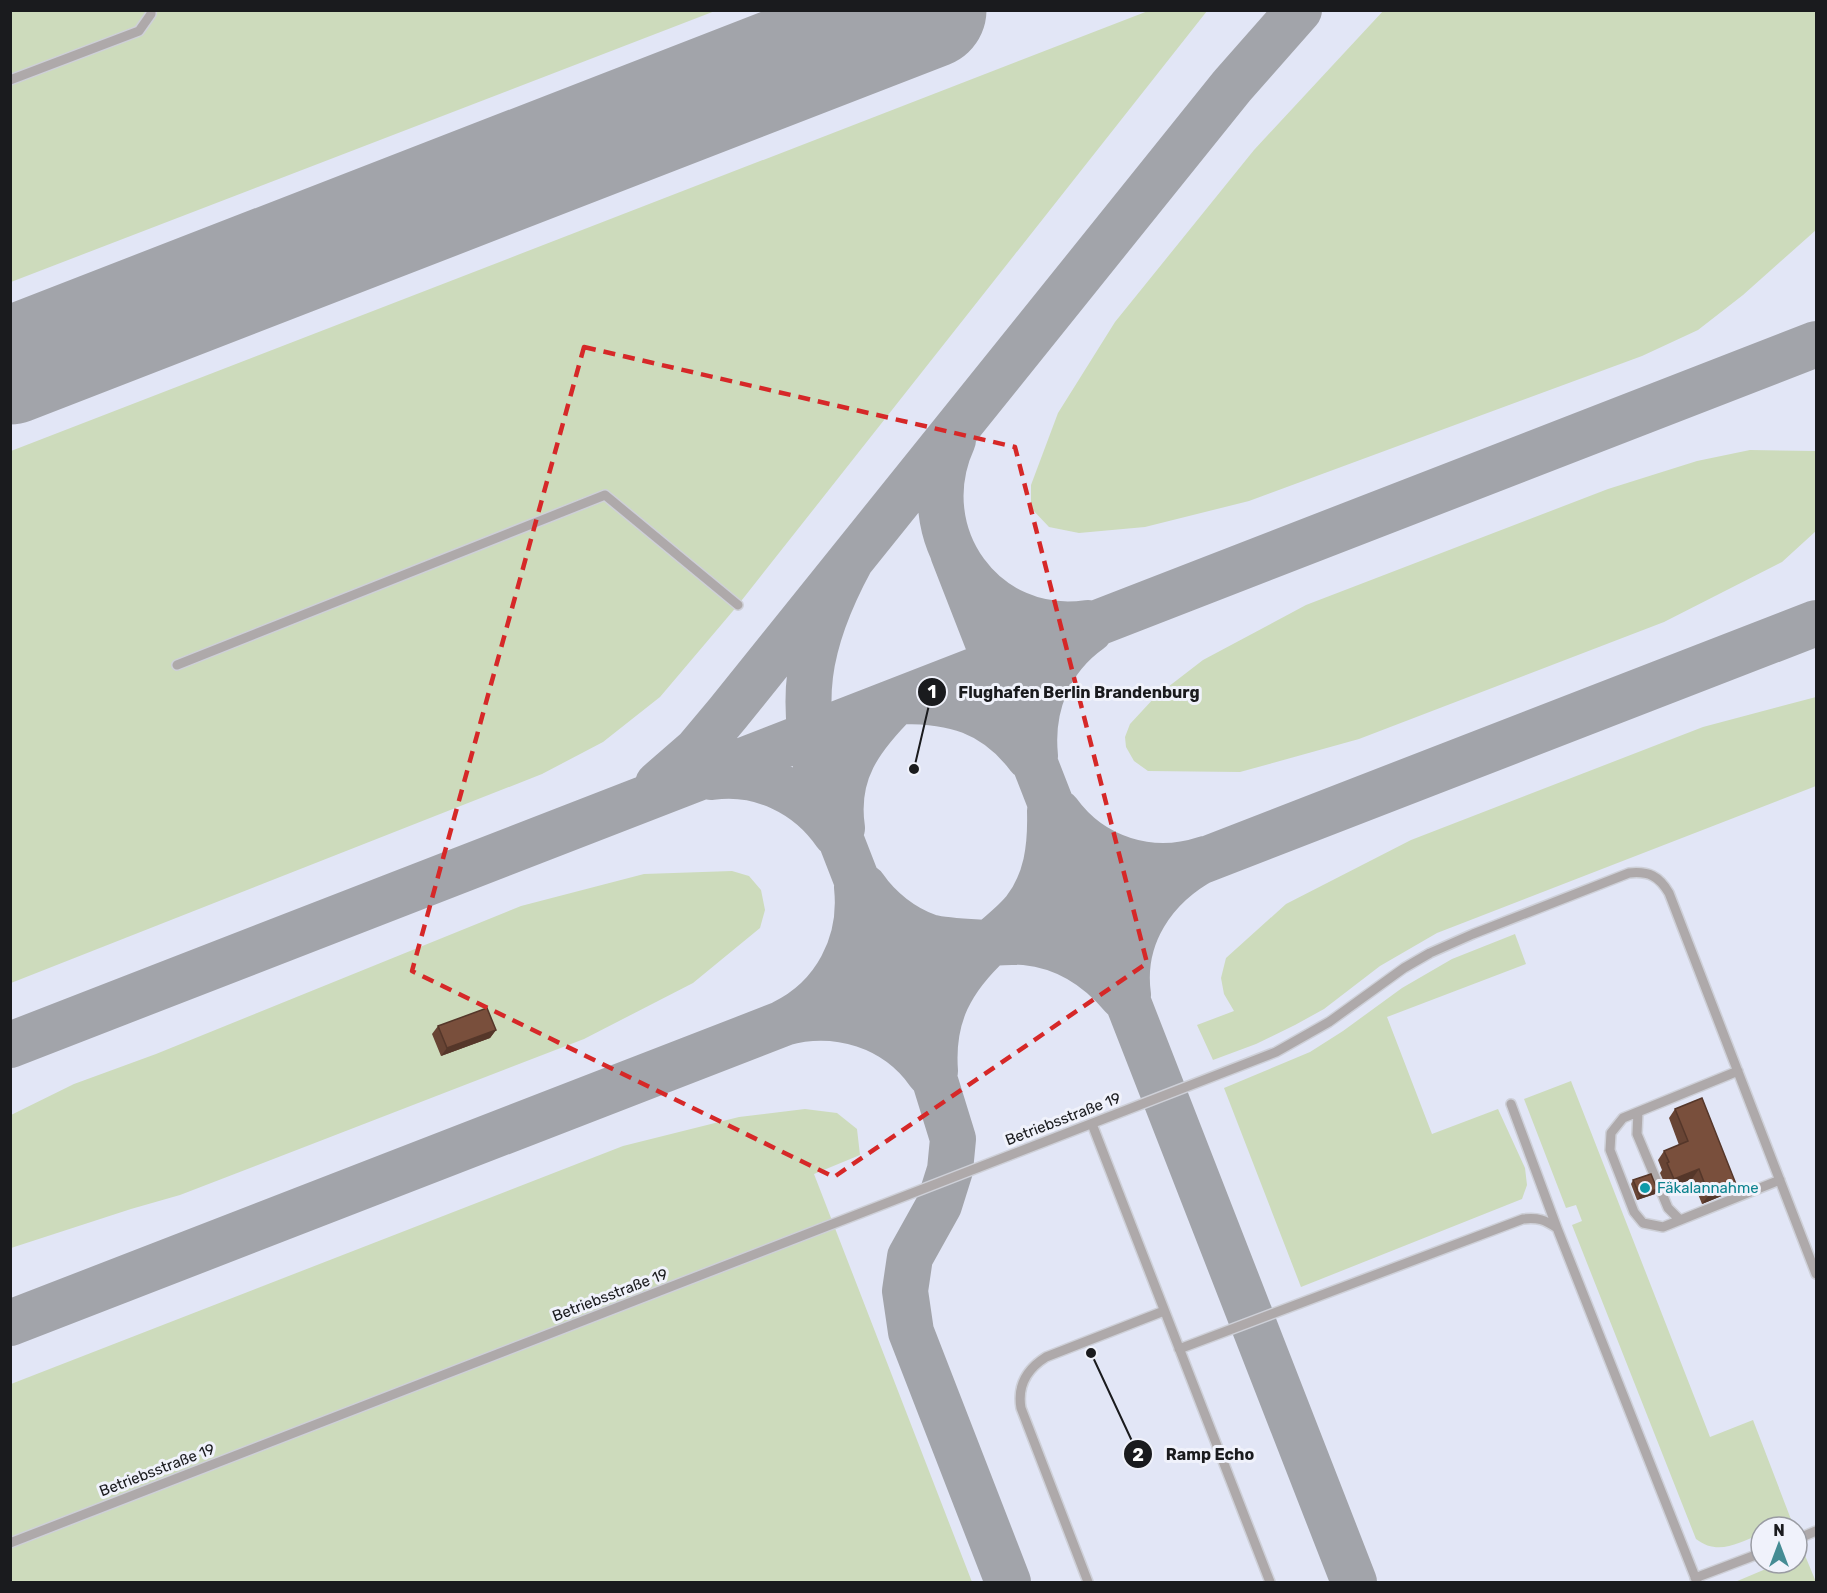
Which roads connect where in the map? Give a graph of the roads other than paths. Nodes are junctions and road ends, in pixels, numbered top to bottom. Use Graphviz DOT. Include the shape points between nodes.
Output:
graph roads {
  1 [pos="151,10"];
  2 [pos="10,80"];
  3 [pos="738,605"];
  4 [pos="177,664"];
  5 [pos="1738,1071"];
  6 [pos="1511,1104"];
  7 [pos="1638,1112"];
  8 [pos="1092,1124"];
  9 [pos="1780,1180"];
  10 [pos="1680,1221"];
  11 [pos="1557,1228"];
  12 [pos="1812,1249"];
  13 [pos="1816,1274"];
  14 [pos="1164,1311"];
  15 [pos="1179,1349"];
  16 [pos="10,1543"];
  17 [pos="1749,1558"];
  18 [pos="1696,1580"];
  19 [pos="1088,1582"];
  20 [pos="1270,1582"];
  1 -- 2 [label="lane" via="140,31"];
  3 -- 4 [label="lane" via="605,495"];
  5 -- 7 [label="lane"];
  5 -- 8 [label="lane, Betriebsstraße 19" via="1669,893 1659,879 1642,872 1629,873 1430,953 1329,1022 1276,1052"];
  5 -- 9 [label="lane, Betriebsstraße 19"];
  6 -- 11 [label="lane"];
  7 -- 10 [label="lane" via="1637,1134 1668,1208"];
  7 -- 10 [label="lane" via="1623,1118 1611,1133 1610,1150 1634,1212 1643,1223 1663,1227"];
  8 -- 14 [label="lane"];
  8 -- 16 [label="lane, Betriebsstraße 19"];
  9 -- 10 [label="lane"];
  9 -- 12 [label="lane, Betriebsstraße 19"];
  11 -- 15 [label="lane" via="1544,1219 1523,1219"];
  11 -- 18 [label="lane"];
  12 -- 13 [label="lane, Betriebsstraße 19"];
  14 -- 15 [label="lane"];
  14 -- 19 [label="lane" via="1046,1357 1036,1363 1022,1382 1021,1407"];
  15 -- 20 [label="lane"];
  17 -- 18 [label="lane"];
}
